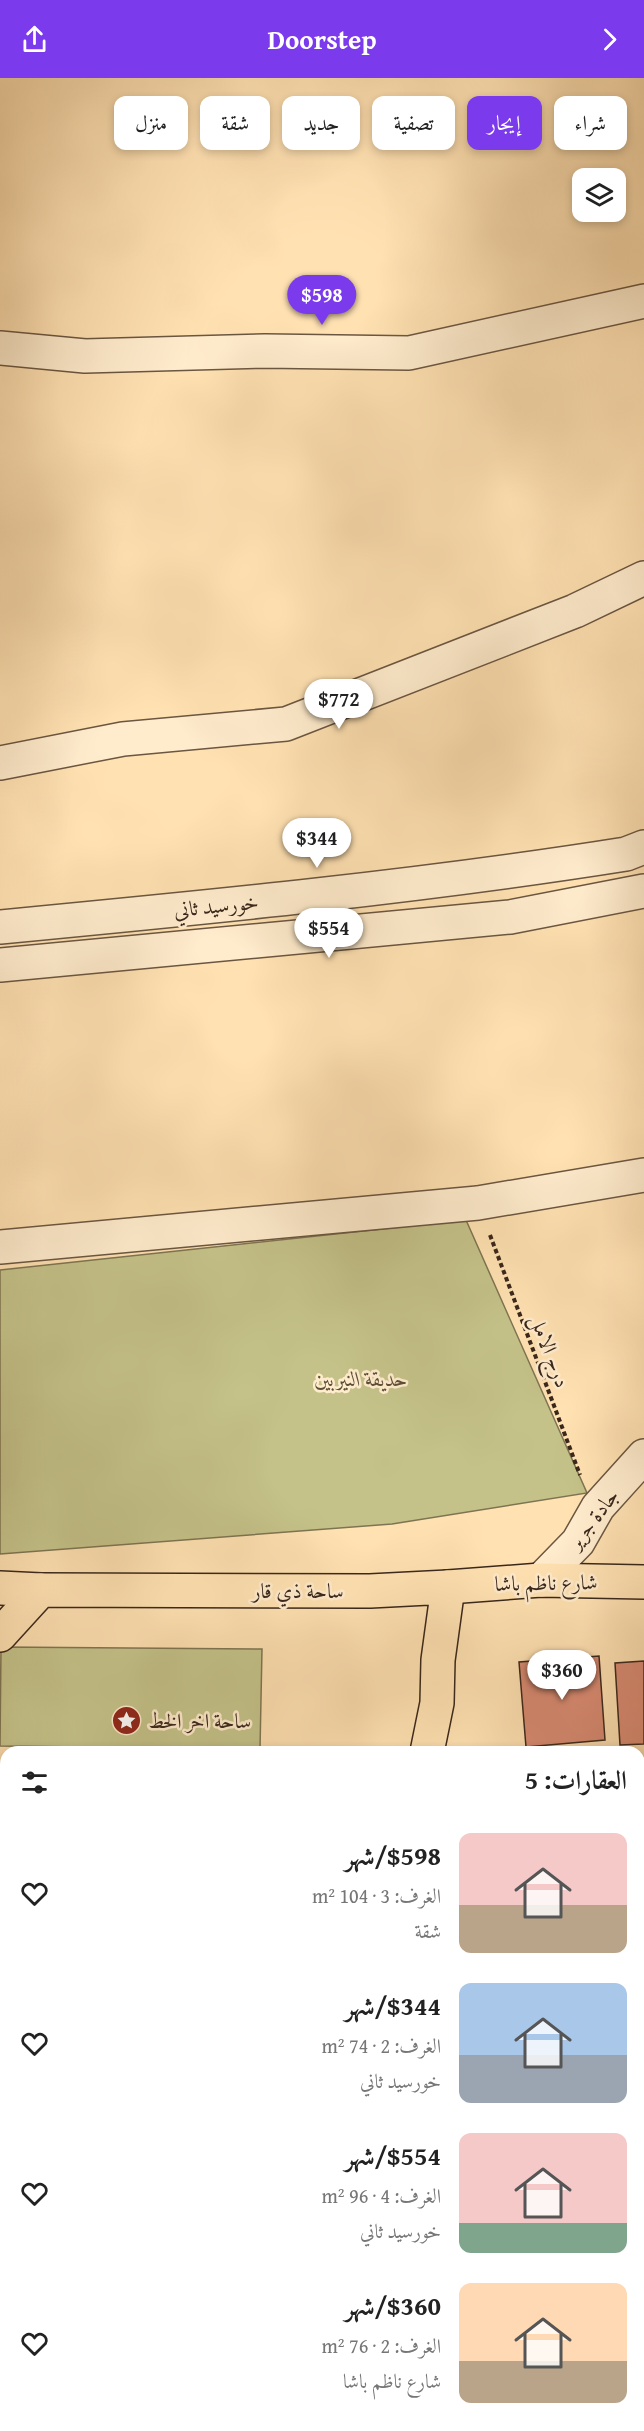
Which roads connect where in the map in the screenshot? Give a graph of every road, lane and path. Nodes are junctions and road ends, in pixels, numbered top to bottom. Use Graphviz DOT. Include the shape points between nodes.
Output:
graph roads {
  1 [pos="644,301"];
  2 [pos="0,348"];
  3 [pos="644,578"];
  4 [pos="0,763"];
  5 [pos="644,847"];
  6 [pos="644,891"];
  7 [pos="0,927"];
  8 [pos="0,964"];
  9 [pos="644,1175"];
  10 [pos="478,1203"];
  11 [pos="0,1247"];
  12 [pos="644,1456"];
  13 [pos="598,1507"];
  14 [pos="541,1580"];
  15 [pos="644,1582"];
  16 [pos="448,1587"];
  17 [pos="0,1588"];
  18 [pos="41,1590"];
  19 [pos="0,1635"];
  20 [pos="428,1746"];
  1 -- 2 [label="street" via="409,353 265,351 85,356"];
  3 -- 4 [label="street" via="575,611 286,724 123,740"];
  5 -- 7 [label="street, خورسيد ثاني" via="626,854 501,873"];
  6 -- 8 [label="street, خورسيد ثاني" via="510,917"];
  9 -- 10 [label="street"];
  10 -- 11 [label="street"];
  10 -- 13 [label="path, درج الامل" via="587,1493"];
  12 -- 13 [label="street, جادة جرير"];
  13 -- 14 [label="street, جادة جرير" via="578,1542"];
  14 -- 15 [label="main road, شارع ناظم باشا"];
  14 -- 16 [label="main road, شارع ناظم باشا"];
  16 -- 18 [label="main road, ساحة ذي قار" via="370,1591"];
  16 -- 20 [label="main road" via="438,1660 437,1703"];
  17 -- 18 [label="main road, ساحة ذي قار"];
  18 -- 19 [label="main road"];
}
